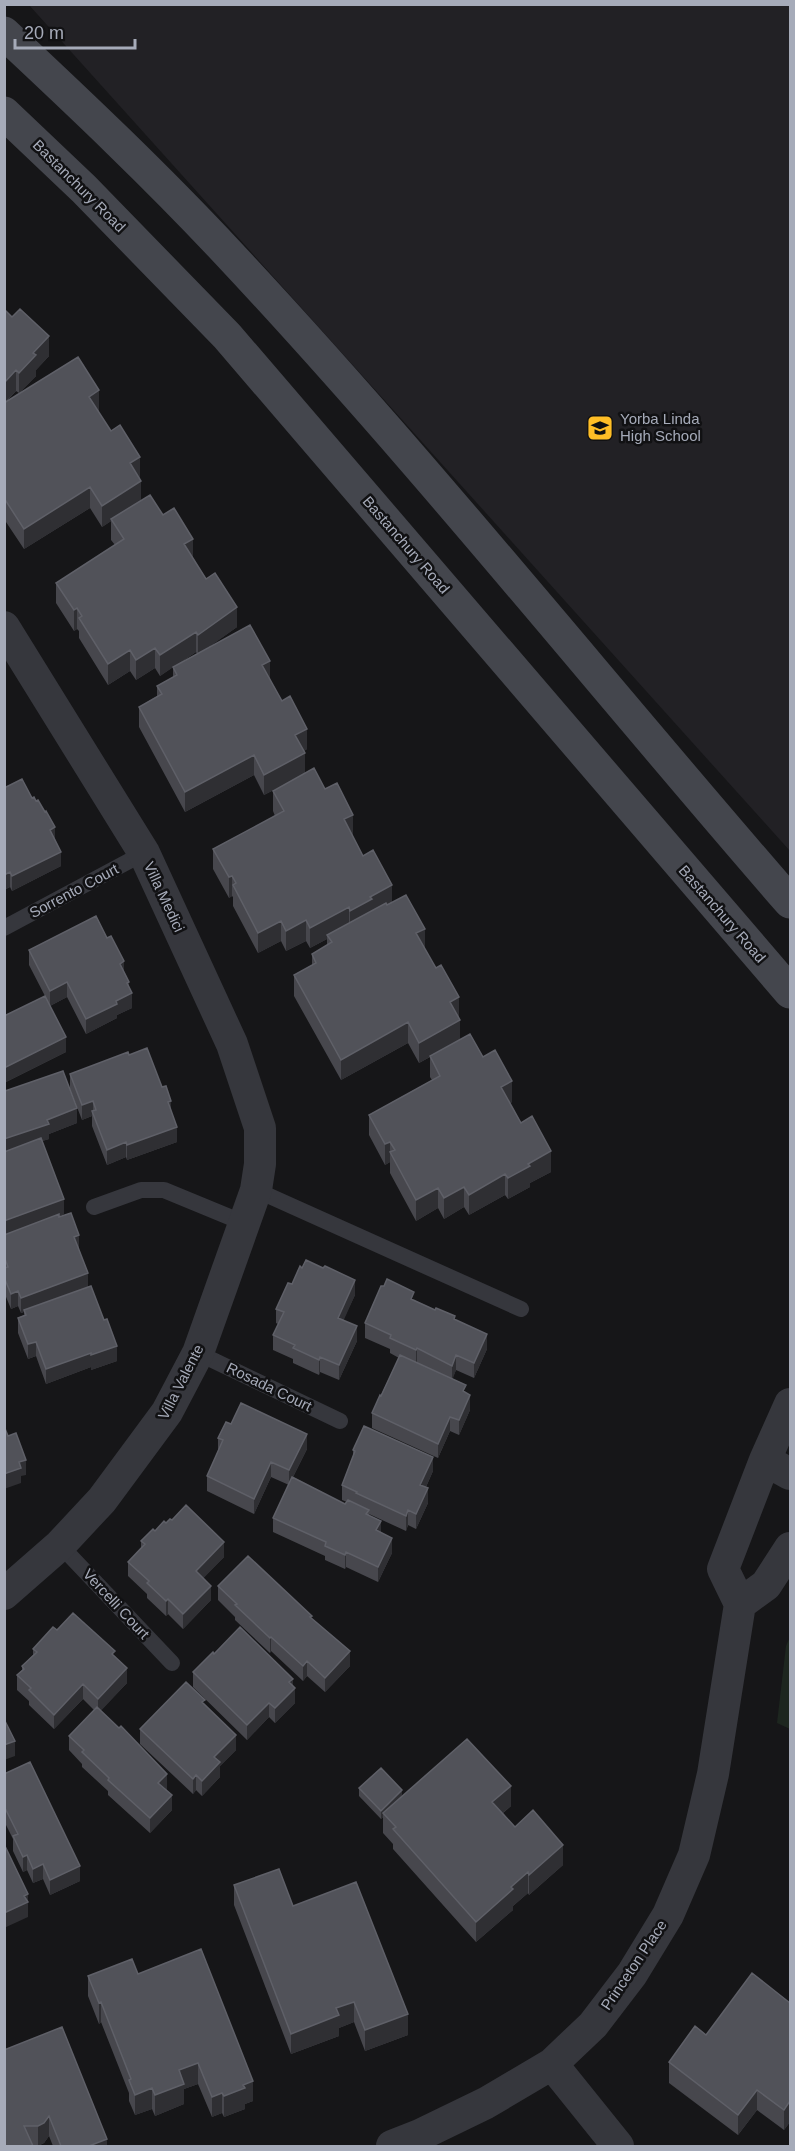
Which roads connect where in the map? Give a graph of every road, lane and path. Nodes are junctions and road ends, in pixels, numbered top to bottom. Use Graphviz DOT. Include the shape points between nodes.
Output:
graph roads {
  1 [pos="4,33"];
  2 [pos="4,113"];
  3 [pos="4,627"];
  4 [pos="144,853"];
  5 [pos="790,902"];
  6 [pos="4,928"];
  7 [pos="790,992"];
  8 [pos="256,1190"];
  9 [pos="94,1207"];
  10 [pos="244,1223"];
  11 [pos="521,1309"];
  12 [pos="198,1353"];
  13 [pos="790,1404"];
  14 [pos="340,1421"];
  15 [pos="778,1467"];
  16 [pos="60,1545"];
  17 [pos="790,1548"];
  18 [pos="4,1594"];
  19 [pos="740,1604"];
  20 [pos="172,1663"];
  21 [pos="552,2064"];
  22 [pos="392,2146"];
  23 [pos="618,2146"];
  1 -- 5 [label="main road" via="101,123 290,320"];
  2 -- 7 [label="main road, Bastanchury Road" via="227,336"];
  3 -- 4 [label="street, Villa Medici"];
  4 -- 6 [label="lane, Sorrento Court"];
  4 -- 8 [label="street, Villa Medici" via="232,1044 257,1117 260,1164"];
  8 -- 10 [label="street, Villa Valente"];
  8 -- 11 [label="lane"];
  9 -- 10 [label="lane" via="141,1190 164,1190"];
  10 -- 12 [label="street, Villa Valente"];
  12 -- 14 [label="lane, Rosada Court"];
  12 -- 16 [label="street, Villa Valente" via="167,1412 102,1500"];
  13 -- 15 [label="street"];
  15 -- 19 [label="street" via="723,1569"];
  16 -- 18 [label="street, Villa Valente"];
  16 -- 20 [label="lane, Vercelli Court"];
  17 -- 19 [label="street" via="766,1585"];
  19 -- 21 [label="street, Princeton Place" via="713,1774 694,1855 668,1915 632,1974 593,2025"];
  21 -- 22 [label="street, Princeton Place" via="486,2103"];
  21 -- 23 [label="street"];
}
